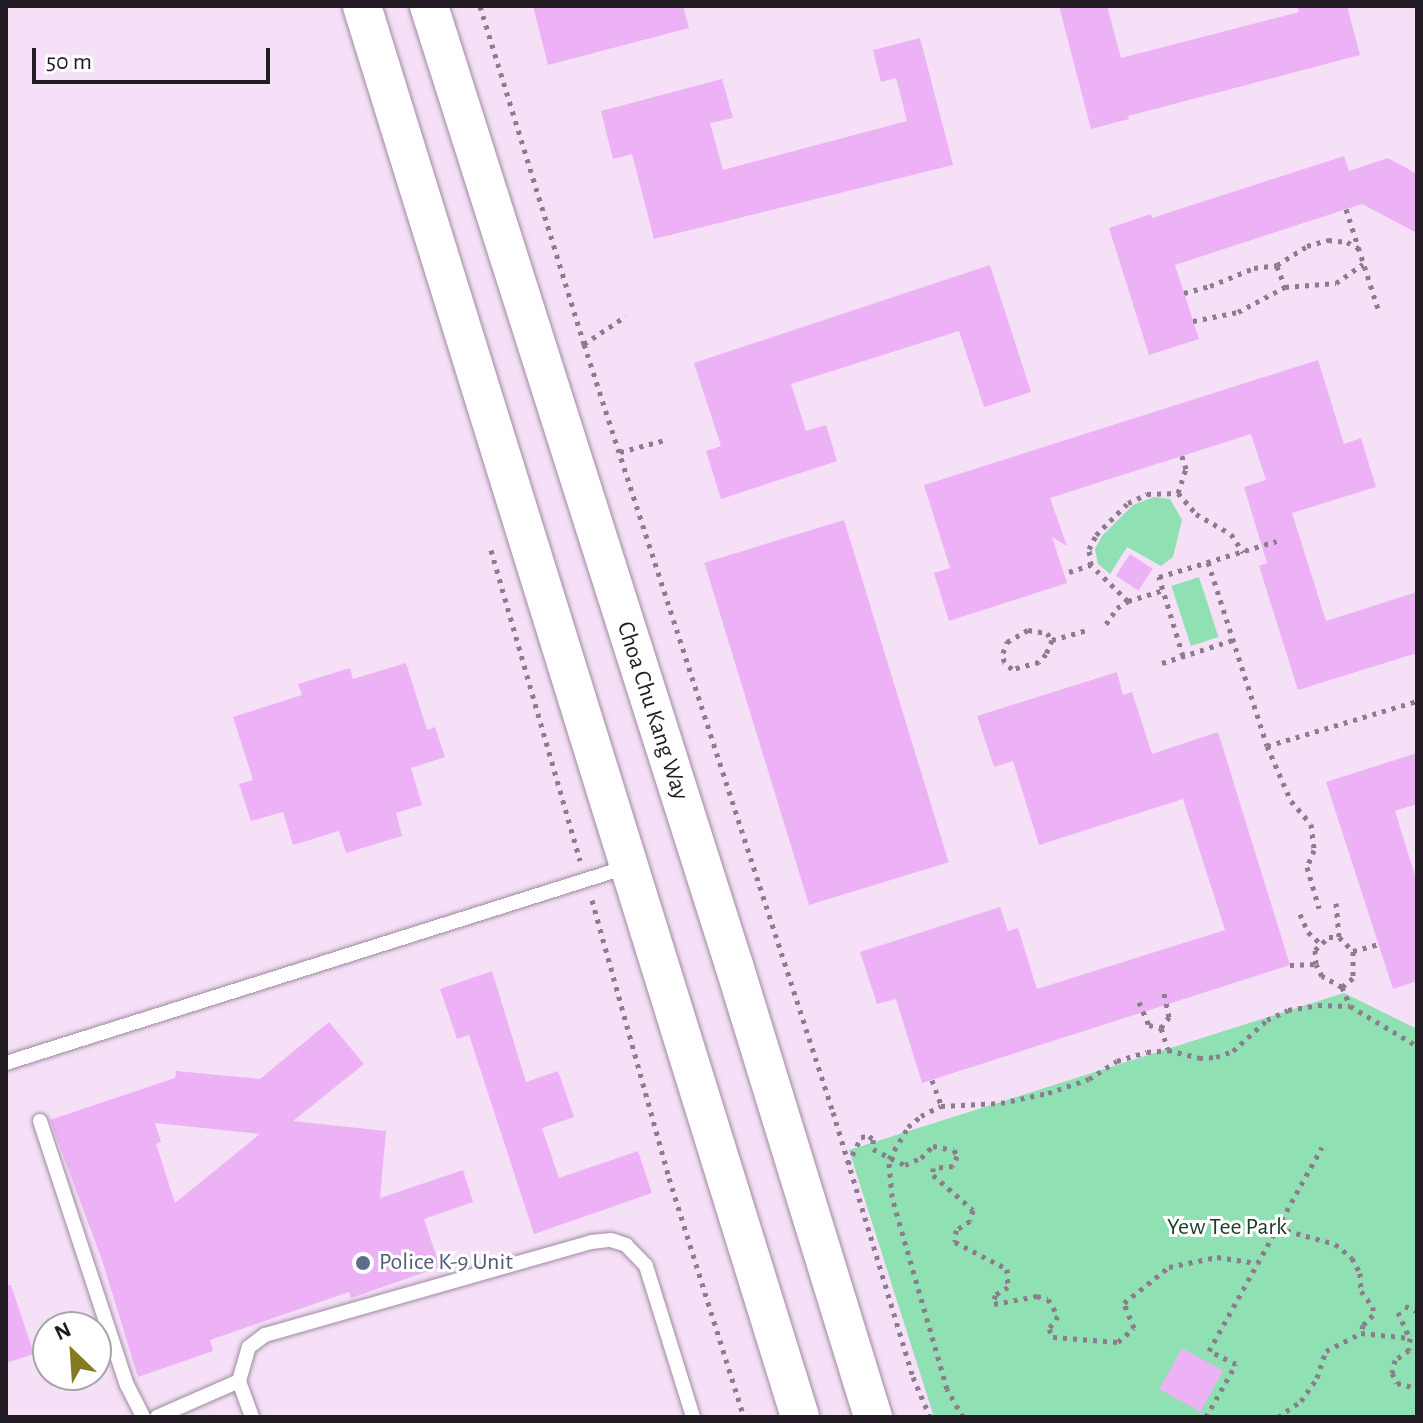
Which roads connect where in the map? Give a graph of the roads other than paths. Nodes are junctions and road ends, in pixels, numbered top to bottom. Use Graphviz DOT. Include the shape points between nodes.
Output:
graph roads {
  1 [pos="362,6"];
  2 [pos="429,6"];
  3 [pos="627,866"];
  4 [pos="6,1063"];
  5 [pos="40,1121"];
  6 [pos="239,1381"];
  7 [pos="143,1417"];
  8 [pos="157,1417"];
  9 [pos="252,1417"];
  10 [pos="693,1417"];
  11 [pos="800,1417"];
  12 [pos="873,1417"];
  1 -- 3 [label="main road"];
  2 -- 12 [label="main road, Choa Chu Kang Way"];
  3 -- 4 [label="lane"];
  3 -- 11 [label="main road"];
  5 -- 7 [label="lane" via="127,1385"];
  6 -- 8 [label="lane"];
  6 -- 9 [label="lane"];
  6 -- 10 [label="lane" via="249,1347 265,1335 611,1240 626,1245 646,1266"];
}
